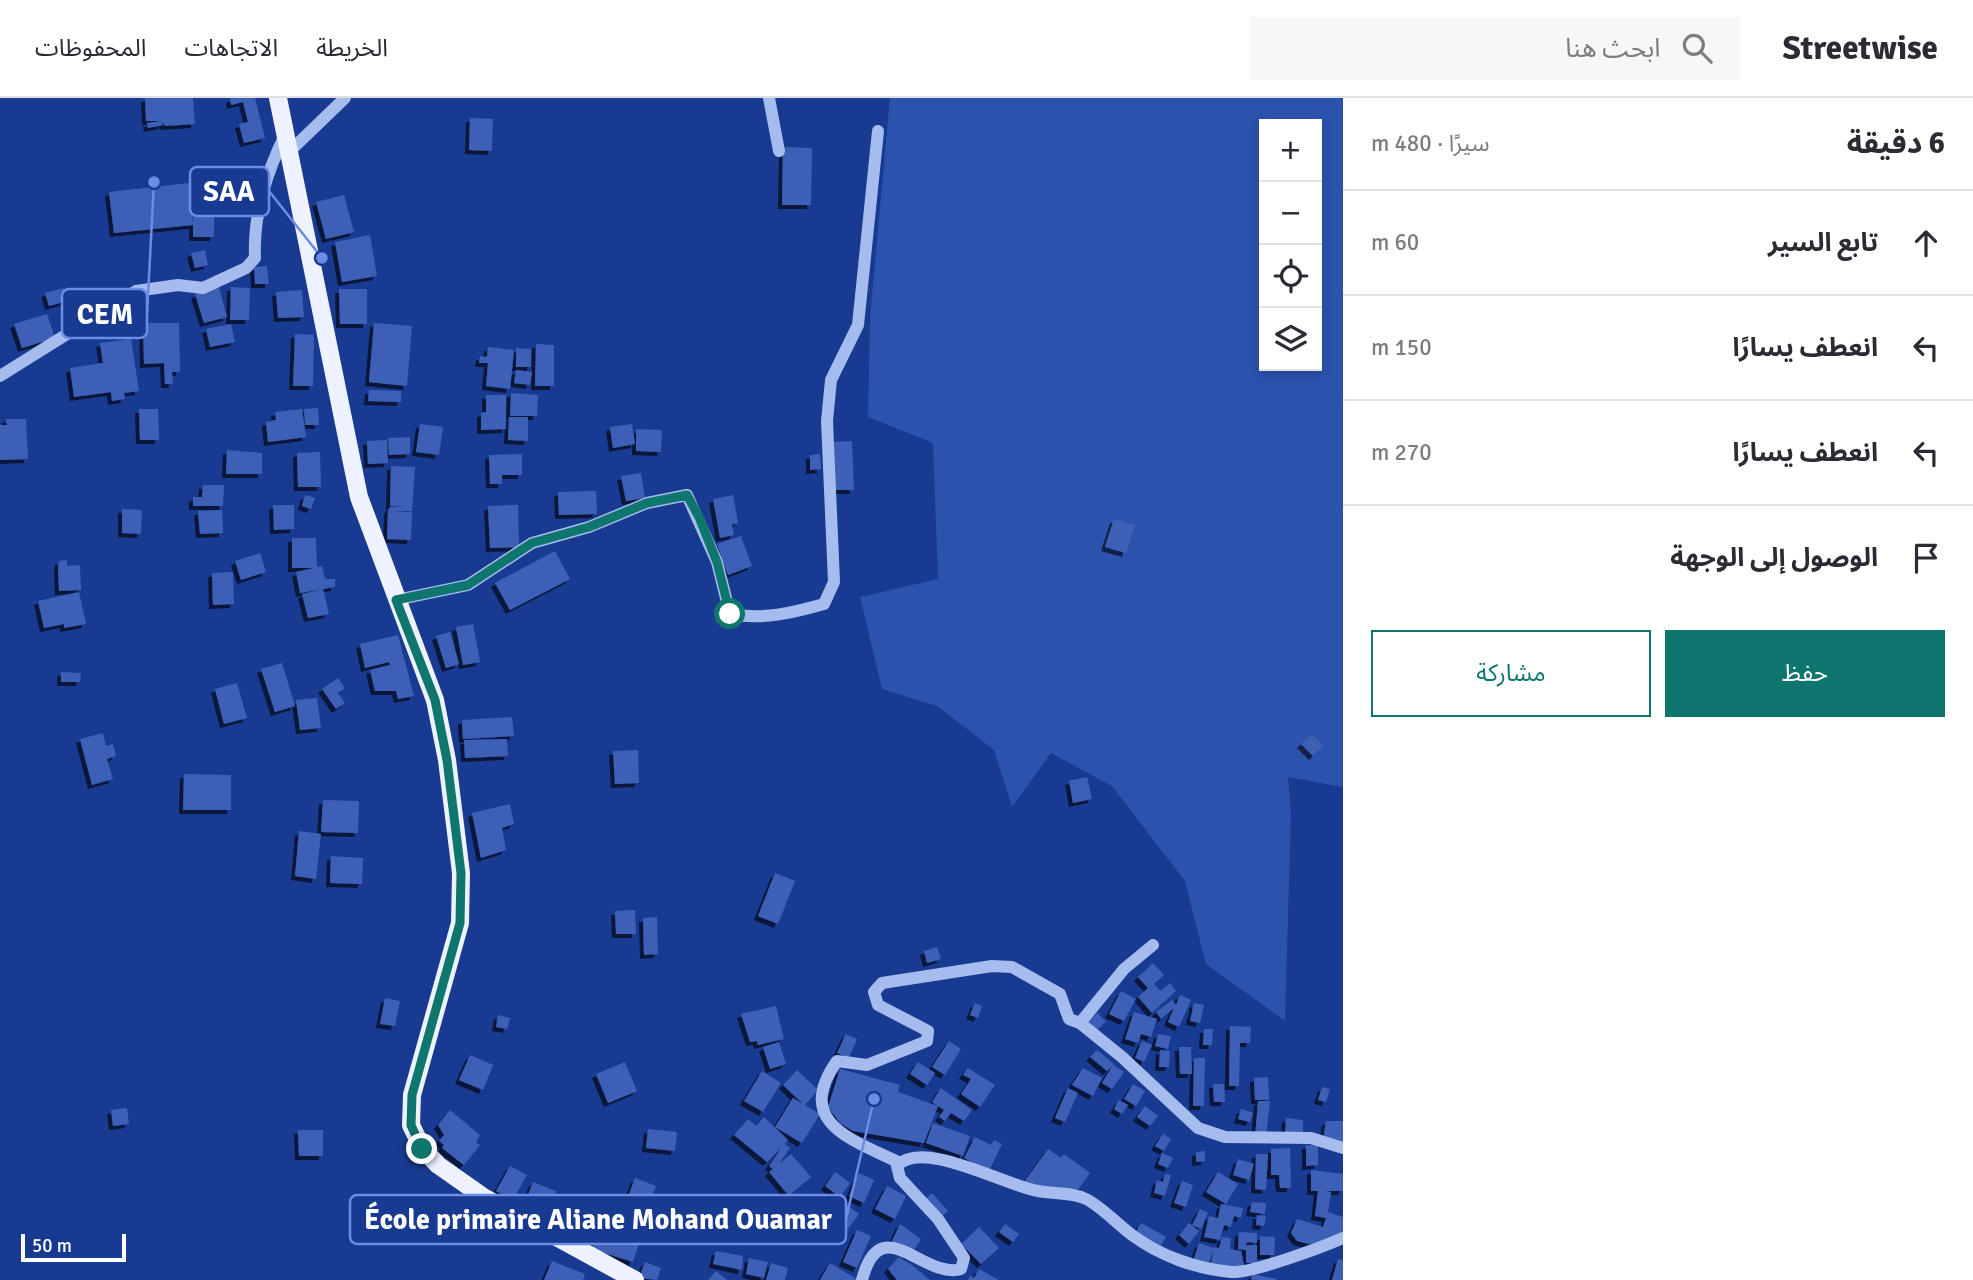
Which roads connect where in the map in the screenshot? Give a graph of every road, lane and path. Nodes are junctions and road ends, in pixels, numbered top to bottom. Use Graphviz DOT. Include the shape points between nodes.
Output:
graph roads {
  1 [pos="278,98"];
  2 [pos="345,98"];
  3 [pos="769,98"];
  4 [pos="878,131"];
  5 [pos="286,133"];
  6 [pos="290,151"];
  7 [pos="779,151"];
  8 [pos="0,376"];
  9 [pos="396,600"];
  10 [pos="1153,945"];
  11 [pos="1080,1023"];
  12 [pos="1343,1148"];
  13 [pos="901,1163"];
  14 [pos="1343,1238"];
  15 [pos="635,1280"];
  16 [pos="862,1280"];
  1 -- 5 [label="main road"];
  2 -- 6 [label="street"];
  3 -- 7 [label="street"];
  4 -- 9 [label="street" via="858,325 831,380 827,421 834,582 824,604 753,618 730,614 717,562 687,495 647,503 589,527 532,543 468,585"];
  5 -- 6 [label="main road"];
  5 -- 8 [label="street" via="270,164 254,237 255,258 246,268 203,288 178,285 136,291"];
  6 -- 9 [label="main road" via="359,497"];
  9 -- 15 [label="main road" via="435,700 461,873 460,923 412,1095 411,1125 422,1149 438,1165"];
  10 -- 11 [label="street" via="1124,969"];
  11 -- 12 [label="street" via="1198,1128 1225,1137 1311,1138"];
  11 -- 13 [label="street" via="1069,1018 1060,994 1012,967 992,966 881,984 874,992 878,1004 928,1031 928,1041 867,1065 837,1061 819,1104 844,1135"];
  13 -- 14 [label="street" via="914,1156 936,1158 1037,1191 1085,1198 1150,1247 1234,1273"];
  13 -- 16 [label="street" via="900,1178 938,1219 964,1258 961,1269 949,1275 937,1273 888,1248 866,1265"];
}
